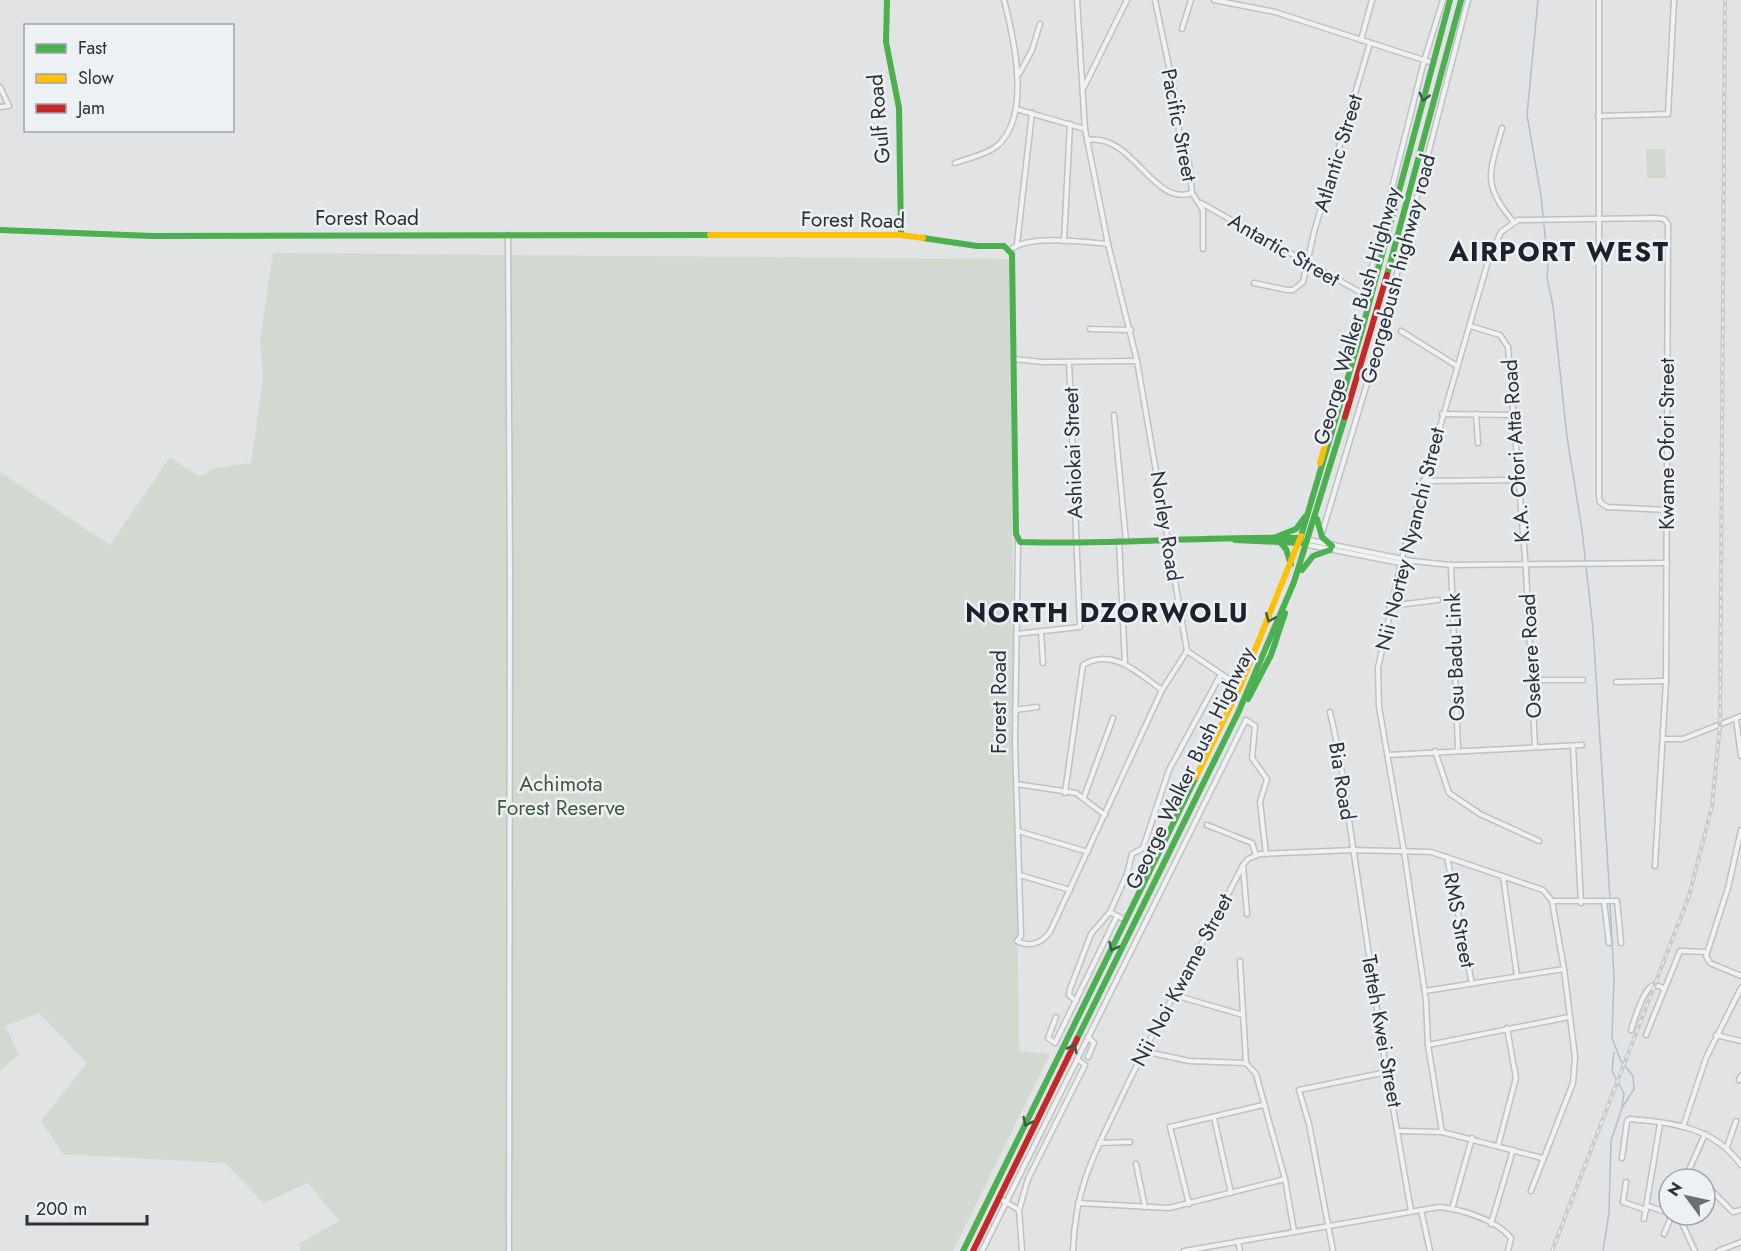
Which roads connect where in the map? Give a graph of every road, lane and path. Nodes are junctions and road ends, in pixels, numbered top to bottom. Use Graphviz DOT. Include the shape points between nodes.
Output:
graph roads {
  1 [pos="887,0"];
  2 [pos="1004,0"];
  3 [pos="1077,0"];
  4 [pos="1127,0"];
  5 [pos="1155,0"];
  6 [pos="1191,0"];
  7 [pos="1215,0"];
  8 [pos="1372,0"];
  9 [pos="1443,0"];
  10 [pos="1450,0"];
  11 [pos="1461,0"];
  12 [pos="1468,0"];
  13 [pos="1599,0"];
  14 [pos="1674,0"];
  15 [pos="1040,24"];
  16 [pos="1182,29"];
  17 [pos="1361,40"];
  18 [pos="1370,43"];
  19 [pos="1424,61"];
  20 [pos="1433,63"];
  21 [pos="1019,75"];
  22 [pos="0,87"];
  23 [pos="1083,91"];
  24 [pos="0,107"];
  25 [pos="1016,109"];
  26 [pos="1032,113"];
  27 [pos="1598,116"];
  28 [pos="1070,124"];
  29 [pos="1502,128"];
  30 [pos="1085,129"];
  31 [pos="1087,140"];
  32 [pos="955,163"];
  33 [pos="1192,193"];
  34 [pos="1198,201"];
  35 [pos="1597,217"];
  36 [pos="1513,221"];
  37 [pos="0,230"];
  38 [pos="508,234"];
  39 [pos="902,236"];
  40 [pos="1064,241"];
  41 [pos="1017,244"];
  42 [pos="1108,244"];
  43 [pos="1203,249"];
  44 [pos="1010,250"];
  45 [pos="1306,263"];
  46 [pos="1254,283"];
  47 [pos="1368,296"];
  48 [pos="1470,326"];
  49 [pos="1090,329"];
  50 [pos="1131,330"];
  51 [pos="1401,331"];
  52 [pos="1014,359"];
  53 [pos="1137,360"];
  54 [pos="1070,362"];
  55 [pos="1457,366"];
  56 [pos="1442,414"];
  57 [pos="1476,414"];
  58 [pos="1114,415"];
  59 [pos="1513,415"];
  60 [pos="1478,443"];
  61 [pos="1518,480"];
  62 [pos="1423,481"];
  63 [pos="1311,507"];
  64 [pos="1667,510"];
  65 [pos="1317,516"];
  66 [pos="1322,537"];
  67 [pos="1018,540"];
  68 [pos="1278,540"];
  69 [pos="1123,541"];
  70 [pos="1168,541"];
  71 [pos="1300,541"];
  72 [pos="1309,542"];
  73 [pos="1077,544"];
  74 [pos="1331,548"];
  75 [pos="1402,558"];
  76 [pos="1412,561"];
  77 [pos="1400,563"];
  78 [pos="1667,563"];
  79 [pos="1290,564"];
  80 [pos="1451,565"];
  81 [pos="1525,565"];
  82 [pos="1294,582"];
  83 [pos="1438,600"];
  84 [pos="1389,606"];
  85 [pos="1041,633"];
  86 [pos="1016,634"];
  87 [pos="1187,651"];
  88 [pos="1043,663"];
  89 [pos="1125,663"];
  90 [pos="1221,674"];
  91 [pos="1533,680"];
  92 [pos="1583,680"];
  93 [pos="1666,681"];
  94 [pos="1616,682"];
  95 [pos="1240,687"];
  96 [pos="1162,690"];
  97 [pos="1037,707"];
  98 [pos="1016,710"];
  99 [pos="1330,712"];
  100 [pos="1741,716"];
  101 [pos="1113,718"];
  102 [pos="1736,719"];
  103 [pos="1664,739"];
  104 [pos="1582,745"];
  105 [pos="1535,746"];
  106 [pos="1573,746"];
  107 [pos="1458,749"];
  108 [pos="1435,751"];
  109 [pos="1388,754"];
  110 [pos="1741,756"];
  111 [pos="1016,784"];
  112 [pos="1065,793"];
  113 [pos="1084,798"];
  114 [pos="1105,815"];
  115 [pos="1207,825"];
  116 [pos="1741,830"];
  117 [pos="1018,831"];
  118 [pos="1539,841"];
  119 [pos="1353,850"];
  120 [pos="1404,851"];
  121 [pos="1088,852"];
  122 [pos="1266,854"];
  123 [pos="1256,855"];
  124 [pos="1447,857"];
  125 [pos="1243,866"];
  126 [pos="1655,866"];
  127 [pos="1020,875"];
  128 [pos="1503,876"];
  129 [pos="1070,890"];
  130 [pos="1609,901"];
  131 [pos="1552,902"];
  132 [pos="1581,903"];
  133 [pos="1110,912"];
  134 [pos="1247,914"];
  135 [pos="1117,916"];
  136 [pos="1126,920"];
  137 [pos="1609,943"];
  138 [pos="1621,943"];
  139 [pos="1707,952"];
  140 [pos="1240,961"];
  141 [pos="1564,969"];
  142 [pos="1517,976"];
  143 [pos="1741,976"];
  144 [pos="1472,984"];
  145 [pos="1664,988"];
  146 [pos="1741,988"];
  147 [pos="1425,991"];
  148 [pos="1174,995"];
  149 [pos="1076,1001"];
  150 [pos="1244,1015"];
  151 [pos="1056,1017"];
  152 [pos="1569,1017"];
  153 [pos="1507,1028"];
  154 [pos="1631,1029"];
  155 [pos="1646,1035"];
  156 [pos="1716,1035"];
  157 [pos="1088,1037"];
  158 [pos="1741,1041"];
  159 [pos="1428,1045"];
  160 [pos="1143,1052"];
  161 [pos="1088,1057"];
  162 [pos="1077,1059"];
  163 [pos="1246,1063"];
  164 [pos="1387,1072"];
  165 [pos="1060,1094"];
  166 [pos="1069,1099"];
  167 [pos="1263,1105"];
  168 [pos="1214,1118"];
  169 [pos="1736,1121"];
  170 [pos="1660,1124"];
  171 [pos="1683,1127"];
  172 [pos="1399,1131"];
  173 [pos="1442,1132"];
  174 [pos="1705,1134"];
  175 [pos="1472,1138"];
  176 [pos="1130,1142"];
  177 [pos="1098,1143"];
  178 [pos="1498,1146"];
  179 [pos="1727,1146"];
  180 [pos="1513,1150"];
  181 [pos="1542,1158"];
  182 [pos="1622,1158"];
  183 [pos="1136,1164"];
  184 [pos="1741,1165"];
  185 [pos="1690,1167"];
  186 [pos="1285,1179"];
  187 [pos="1626,1182"];
  188 [pos="1531,1191"];
  189 [pos="1231,1192"];
  190 [pos="1717,1195"];
  191 [pos="999,1198"];
  192 [pos="1007,1202"];
  193 [pos="1078,1203"];
  194 [pos="1189,1204"];
  195 [pos="1145,1207"];
  196 [pos="1647,1208"];
  197 [pos="1452,1209"];
  198 [pos="1019,1210"];
  199 [pos="1421,1210"];
  200 [pos="1657,1210"];
  201 [pos="1741,1210"];
  202 [pos="1411,1211"];
  203 [pos="1644,1219"];
  204 [pos="1491,1224"];
  205 [pos="1326,1227"];
  206 [pos="1667,1227"];
  207 [pos="1684,1227"];
  208 [pos="1294,1232"];
  209 [pos="1664,1234"];
  210 [pos="1238,1242"];
  211 [pos="1741,1242"];
  212 [pos="509,1251"];
  213 [pos="963,1251"];
  214 [pos="973,1251"];
  215 [pos="982,1251"];
  216 [pos="1022,1251"];
  217 [pos="1073,1251"];
  218 [pos="1184,1251"];
  219 [pos="1240,1251"];
  220 [pos="1333,1251"];
  221 [pos="1430,1251"];
  222 [pos="1508,1251"];
  223 [pos="1695,1251"];
  224 [pos="1718,1251"];
  1 -- 39 [label="main road, Gulf Road" via="886,42 899,108"];
  2 -- 21 [label="street"];
  3 -- 23 [label="street, Norley Road"];
  4 -- 23 [label="street"];
  5 -- 33 [label="street, Pacific Street"];
  6 -- 16 [label="street"];
  7 -- 17 [label="street" via="1275,12"];
  8 -- 17 [label="street"];
  9 -- 19 [label="street"];
  10 -- 20 [label="main road, George Walker Bush Highway"];
  11 -- 65 [label="main road, George Walker Bush Highway"];
  12 -- 66 [label="street, Georgebush highway road" via="1378,346"];
  13 -- 27 [label="street"];
  14 -- 27 [label="street" via="1668,114"];
  15 -- 21 [label="street"];
  17 -- 18 [label="street"];
  18 -- 19 [label="street"];
  18 -- 45 [label="street, Atlantic Street"];
  19 -- 20 [label="street"];
  19 -- 47 [label="street"];
  20 -- 47 [label="main road, George Walker Bush Highway, one-way"];
  21 -- 25 [label="street"];
  22 -- 24 [label="street" via="9,106"];
  23 -- 30 [label="street, Norley Road"];
  25 -- 26 [label="street"];
  25 -- 32 [label="street" via="1010,128 996,147"];
  26 -- 28 [label="street"];
  26 -- 41 [label="street"];
  27 -- 35 [label="street"];
  28 -- 30 [label="street"];
  28 -- 40 [label="street"];
  29 -- 36 [label="street" via="1490,182 1498,204"];
  30 -- 31 [label="street, Norley Road"];
  31 -- 33 [label="street" via="1106,140 1170,192 1181,196"];
  31 -- 42 [label="street, Norley Road"];
  33 -- 34 [label="street, Pacific Street"];
  34 -- 43 [label="street, Pacific Street" via="1203,210"];
  34 -- 45 [label="street, Antartic Street"];
  35 -- 36 [label="street"];
  35 -- 64 [label="street" via="1600,502 1607,507"];
  35 -- 64 [label="street, Kwame Ofori Street" via="1662,218 1668,224"];
  36 -- 48 [label="street, Nii Nortey Nyanchi Street" via="1493,246"];
  37 -- 38 [label="main road, Forest Road" via="152,236"];
  38 -- 39 [label="main road, Forest Road"];
  38 -- 212 [label="street"];
  39 -- 44 [label="main road, Forest Road" via="1004,246"];
  40 -- 41 [label="street"];
  40 -- 42 [label="street"];
  41 -- 44 [label="street"];
  42 -- 50 [label="street, Norley Road"];
  44 -- 52 [label="main road, Forest Road"];
  45 -- 46 [label="street, Atlantic Street" via="1303,282 1293,290"];
  45 -- 47 [label="street, Antartic Street"];
  47 -- 63 [label="main road, George Walker Bush Highway" via="1350,372 1322,451"];
  48 -- 55 [label="street, Nii Nortey Nyanchi Street"];
  48 -- 59 [label="street, K.A. Ofori Atta Road" via="1505,340"];
  49 -- 50 [label="street"];
  50 -- 53 [label="street, Norley Road"];
  51 -- 55 [label="street"];
  52 -- 54 [label="street"];
  52 -- 67 [label="main road, Forest Road"];
  53 -- 54 [label="street"];
  53 -- 70 [label="street, Norley Road"];
  54 -- 73 [label="street, Ashiokai Street"];
  55 -- 56 [label="street, Nii Nortey Nyanchi Street"];
  56 -- 57 [label="street"];
  56 -- 62 [label="street, Nii Nortey Nyanchi Street"];
  57 -- 59 [label="street"];
  57 -- 60 [label="street"];
  58 -- 69 [label="street"];
  59 -- 61 [label="street, K.A. Ofori Atta Road"];
  61 -- 62 [label="street"];
  61 -- 81 [label="street, K.A. Ofori Atta Road"];
  62 -- 75 [label="street, Nii Nortey Nyanchi Street"];
  63 -- 68 [label="main road" via="1296,529"];
  63 -- 71 [label="main road, George Walker Bush Highway"];
  64 -- 78 [label="street, Kwame Ofori Street"];
  65 -- 66 [label="main road"];
  65 -- 72 [label="main road, George Walker Bush Highway"];
  66 -- 74 [label="main road"];
  67 -- 73 [label="main road" via="1028,544"];
  67 -- 86 [label="street, Forest Road"];
  68 -- 70 [label="main road"];
  68 -- 71 [label="main road"];
  68 -- 79 [label="main road" via="1290,556"];
  69 -- 70 [label="main road"];
  69 -- 73 [label="main road"];
  69 -- 89 [label="street"];
  70 -- 87 [label="street, Norley Road"];
  71 -- 72 [label="main road"];
  71 -- 79 [label="main road, George Walker Bush Highway"];
  72 -- 74 [label="street"];
  72 -- 82 [label="main road, George Walker Bush Highway"];
  73 -- 85 [label="street, Ashiokai Street" via="1080,627"];
  74 -- 75 [label="street"];
  74 -- 77 [label="street"];
  74 -- 82 [label="main road" via="1313,556"];
  75 -- 76 [label="street"];
  75 -- 77 [label="street, Nii Nortey Nyanchi Street"];
  76 -- 77 [label="street"];
  76 -- 80 [label="street"];
  77 -- 84 [label="street, Nii Nortey Nyanchi Street"];
  78 -- 81 [label="street"];
  78 -- 93 [label="street, Kwame Ofori Street"];
  79 -- 95 [label="main road, George Walker Bush Highway, one-way"];
  80 -- 81 [label="street"];
  80 -- 107 [label="street, Osu Badu Link"];
  81 -- 91 [label="street, Osekere Road"];
  191 -- 82 [label="main road, George Walker Bush Highway, one-way" via="1238,713 1271,655"];
  83 -- 84 [label="street"];
  84 -- 109 [label="street, Nii Nortey Nyanchi Street" via="1378,668 1379,707"];
  85 -- 86 [label="street"];
  85 -- 88 [label="street"];
  86 -- 98 [label="street, Forest Road"];
  87 -- 90 [label="street"];
  87 -- 96 [label="street"];
  89 -- 96 [label="street"];
  89 -- 112 [label="street" via="1108,659 1083,665"];
  90 -- 95 [label="street"];
  90 -- 133 [label="street" via="1169,770 1149,834 1141,850 1130,858"];
  91 -- 92 [label="street"];
  91 -- 105 [label="street, Osekere Road"];
  93 -- 94 [label="street"];
  93 -- 103 [label="street, Kwame Ofori Street"];
  95 -- 136 [label="main road, George Walker Bush Highway"];
  96 -- 114 [label="street"];
  97 -- 98 [label="street"];
  98 -- 111 [label="street, Forest Road"];
  99 -- 119 [label="street, Bia Road"];
  100 -- 102 [label="street"];
  101 -- 113 [label="street"];
  102 -- 103 [label="street" via="1683,739"];
  102 -- 110 [label="street"];
  103 -- 126 [label="street, Kwame Ofori Street"];
  104 -- 106 [label="street"];
  105 -- 106 [label="street"];
  105 -- 107 [label="street"];
  106 -- 132 [label="street"];
  107 -- 108 [label="street"];
  108 -- 109 [label="street"];
  108 -- 118 [label="street" via="1449,793 1480,814"];
  109 -- 120 [label="street, Nii Nortey Nyanchi Street"];
  111 -- 112 [label="street"];
  111 -- 117 [label="street, Forest Road"];
  112 -- 113 [label="street" via="1076,792"];
  113 -- 114 [label="street"];
  114 -- 121 [label="street"];
  115 -- 123 [label="street" via="1252,843"];
  116 -- 139 [label="street" via="1728,888"];
  117 -- 121 [label="street"];
  117 -- 127 [label="street, Forest Road"];
  119 -- 120 [label="street"];
  119 -- 122 [label="street"];
  119 -- 164 [label="street, Tetteh Kwei Street"];
  120 -- 124 [label="street"];
  120 -- 147 [label="street, Nii Nortey Nyanchi Street"];
  121 -- 129 [label="street"];
  122 -- 123 [label="street"];
  122 -- 157 [label="street" via="1260,810 1267,779 1252,758 1255,726 1246,720"];
  123 -- 125 [label="street, Nii Noi Kwame Street"];
  124 -- 128 [label="street"];
  124 -- 144 [label="street, RMS Street"];
  125 -- 134 [label="street"];
  125 -- 148 [label="street, Nii Noi Kwame Street"];
  127 -- 129 [label="street"];
  127 -- 129 [label="street, Forest Road" via="1021,936 1017,941 1029,945 1047,936"];
  128 -- 131 [label="street" via="1543,890"];
  128 -- 142 [label="street"];
  130 -- 132 [label="street"];
  130 -- 137 [label="street"];
  130 -- 138 [label="street" via="1617,901"];
  131 -- 132 [label="street"];
  131 -- 141 [label="street"];
  133 -- 135 [label="street"];
  133 -- 149 [label="street" via="1091,934 1084,950 1069,995"];
  135 -- 136 [label="street"];
  135 -- 149 [label="street"];
  136 -- 213 [label="main road, George Walker Bush Highway, one-way"];
  139 -- 143 [label="street" via="1710,963"];
  139 -- 145 [label="street" via="1680,951"];
  140 -- 150 [label="street"];
  141 -- 142 [label="street"];
  141 -- 152 [label="street"];
  142 -- 144 [label="street"];
  144 -- 147 [label="street"];
  145 -- 154 [label="street" via="1650,987"];
  145 -- 155 [label="street"];
  146 -- 156 [label="street"];
  147 -- 159 [label="street, Nii Nortey Nyanchi Street"];
  148 -- 150 [label="street"];
  148 -- 160 [label="street, Nii Noi Kwame Street"];
  149 -- 151 [label="street" via="1055,1043 1048,1038"];
  150 -- 163 [label="street"];
  152 -- 153 [label="street"];
  152 -- 181 [label="street" via="1575,1057 1573,1083"];
  153 -- 159 [label="street"];
  153 -- 178 [label="street" via="1516,1078"];
  156 -- 158 [label="street"];
  156 -- 171 [label="street"];
  157 -- 161 [label="street" via="1094,1042"];
  157 -- 162 [label="street"];
  159 -- 173 [label="street, Nii Nortey Nyanchi Street"];
  160 -- 163 [label="street" via="1189,1061"];
  160 -- 177 [label="street, Nii Noi Kwame Street"];
  162 -- 165 [label="street"];
  162 -- 166 [label="street" via="1085,1065"];
  163 -- 167 [label="street" via="1256,1074"];
  164 -- 172 [label="street, Tetteh Kwei Street"];
  164 -- 205 [label="street" via="1299,1090 1309,1124"];
  165 -- 166 [label="street"];
  165 -- 192 [label="street"];
  166 -- 198 [label="street" via="1024,1187"];
  167 -- 168 [label="street"];
  167 -- 186 [label="street"];
  168 -- 189 [label="street"];
  168 -- 194 [label="street" via="1170,1127"];
  169 -- 179 [label="street"];
  170 -- 171 [label="street"];
  170 -- 182 [label="street" via="1627,1121"];
  170 -- 196 [label="street"];
  171 -- 174 [label="street"];
  172 -- 173 [label="street"];
  172 -- 202 [label="street, Tetteh Kwei Street"];
  173 -- 175 [label="street"];
  174 -- 179 [label="street"];
  174 -- 185 [label="street"];
  175 -- 178 [label="street"];
  175 -- 197 [label="street"];
  176 -- 177 [label="street"];
  177 -- 193 [label="street, Nii Noi Kwame Street"];
  178 -- 180 [label="street"];
  179 -- 184 [label="street"];
  180 -- 181 [label="street"];
  180 -- 204 [label="street"];
  181 -- 188 [label="street"];
  183 -- 195 [label="street"];
  186 -- 189 [label="street"];
  186 -- 208 [label="street"];
  187 -- 196 [label="street" via="1623,1202"];
  189 -- 194 [label="street"];
  190 -- 201 [label="street" via="1733,1212"];
  191 -- 192 [label="street"];
  191 -- 214 [label="main road, George Walker Bush Highway"];
  192 -- 198 [label="street"];
  192 -- 215 [label="street"];
  193 -- 195 [label="street"];
  193 -- 217 [label="street, Nii Noi Kwame Street"];
  194 -- 195 [label="street"];
  196 -- 200 [label="street"];
  196 -- 203 [label="street"];
  197 -- 199 [label="street"];
  197 -- 204 [label="street"];
  198 -- 216 [label="street"];
  199 -- 202 [label="street"];
  199 -- 221 [label="street"];
  202 -- 205 [label="street"];
  204 -- 222 [label="street" via="1511,1238"];
  205 -- 208 [label="street"];
  205 -- 220 [label="street"];
  206 -- 209 [label="street"];
  207 -- 223 [label="street"];
  208 -- 210 [label="street"];
  210 -- 218 [label="street"];
  210 -- 219 [label="street"];
  211 -- 224 [label="street"];
}
